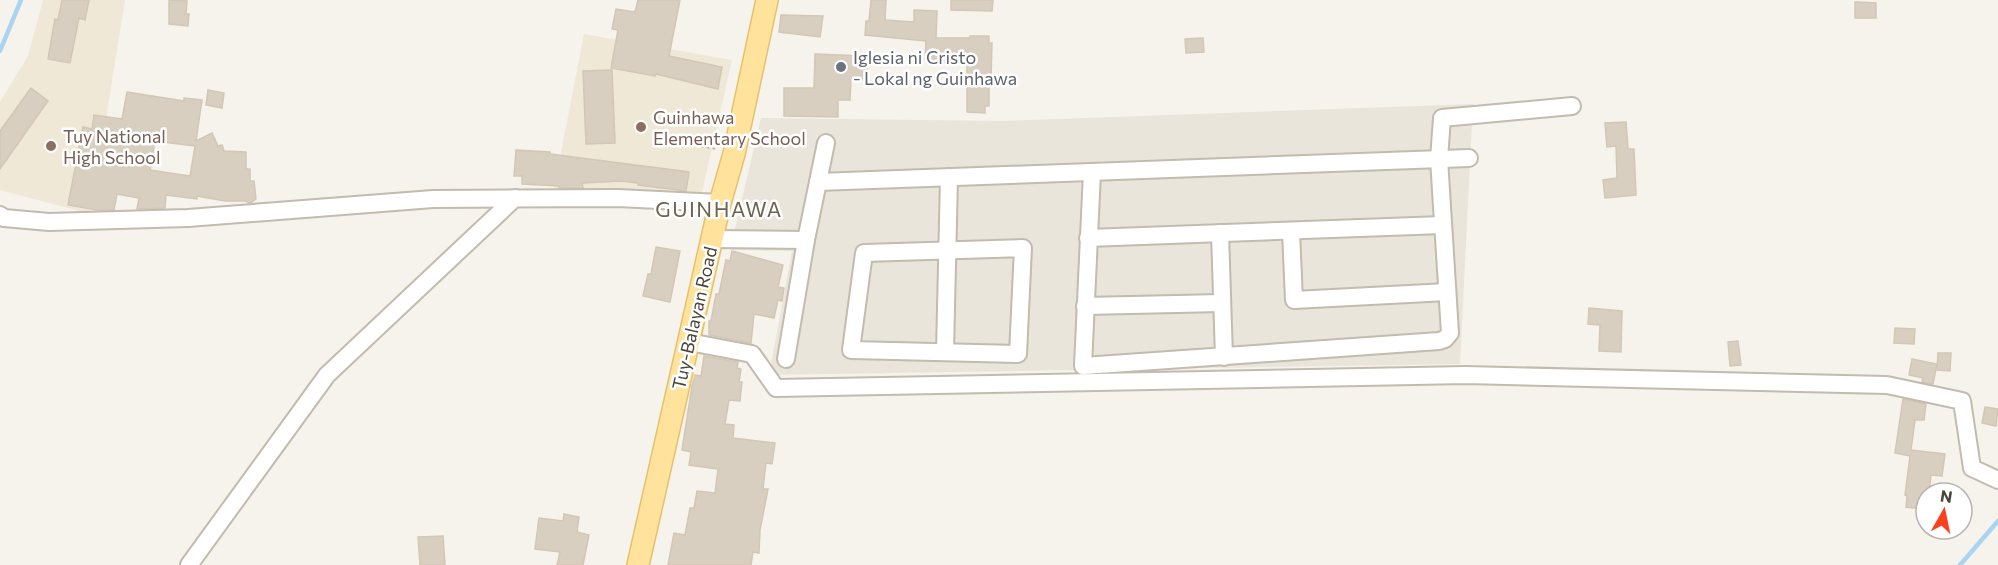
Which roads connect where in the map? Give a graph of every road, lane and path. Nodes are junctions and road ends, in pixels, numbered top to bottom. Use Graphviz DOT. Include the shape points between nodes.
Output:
graph roads {
  1 [pos="767,0"];
  2 [pos="1572,106"];
  3 [pos="670,141"];
  4 [pos="826,143"];
  5 [pos="734,154"];
  6 [pos="1468,158"];
  7 [pos="1439,159"];
  8 [pos="1092,172"];
  9 [pos="949,177"];
  10 [pos="818,182"];
  11 [pos="515,198"];
  12 [pos="720,203"];
  13 [pos="0,215"];
  14 [pos="1443,225"];
  15 [pos="1291,231"];
  16 [pos="1220,233"];
  17 [pos="1088,238"];
  18 [pos="712,239"];
  19 [pos="806,240"];
  20 [pos="947,250"];
  21 [pos="1447,292"];
  22 [pos="1222,303"];
  23 [pos="1085,306"];
  24 [pos="689,342"];
  25 [pos="945,352"];
  26 [pos="1224,357"];
  27 [pos="786,359"];
  28 [pos="1992,478"];
  29 [pos="189,565"];
  30 [pos="638,565"];
  1 -- 5 [label="main road, Tuy-Balayan Road"];
  2 -- 7 [label="street" via="1442,118"];
  3 -- 5 [label="path"];
  4 -- 10 [label="street"];
  5 -- 12 [label="main road, Tuy-Balayan Road"];
  6 -- 7 [label="street"];
  7 -- 8 [label="street"];
  7 -- 14 [label="street"];
  8 -- 9 [label="street"];
  8 -- 17 [label="street"];
  9 -- 10 [label="street"];
  9 -- 20 [label="street"];
  10 -- 19 [label="street"];
  11 -- 12 [label="street"];
  11 -- 13 [label="street" via="433,199 188,218 49,222"];
  11 -- 29 [label="street" via="327,375"];
  12 -- 18 [label="main road, Tuy-Balayan Road"];
  14 -- 15 [label="street"];
  14 -- 21 [label="street"];
  15 -- 16 [label="street"];
  15 -- 21 [label="street" via="1294,300"];
  16 -- 17 [label="street"];
  16 -- 22 [label="street"];
  17 -- 23 [label="street"];
  18 -- 19 [label="street"];
  18 -- 24 [label="main road, Tuy-Balayan Road"];
  19 -- 27 [label="street"];
  20 -- 25 [label="street"];
  20 -- 25 [label="street" via="1023,248 1018,354"];
  20 -- 25 [label="street" via="864,252 851,350"];
  21 -- 26 [label="street" via="1450,333 1445,339"];
  22 -- 23 [label="street"];
  22 -- 26 [label="street"];
  23 -- 26 [label="street" via="1083,366"];
  24 -- 28 [label="street" via="752,354 776,388 1466,375 1887,385 1962,401 1972,468"];
  24 -- 30 [label="main road, Tuy-Balayan Road"];
}
